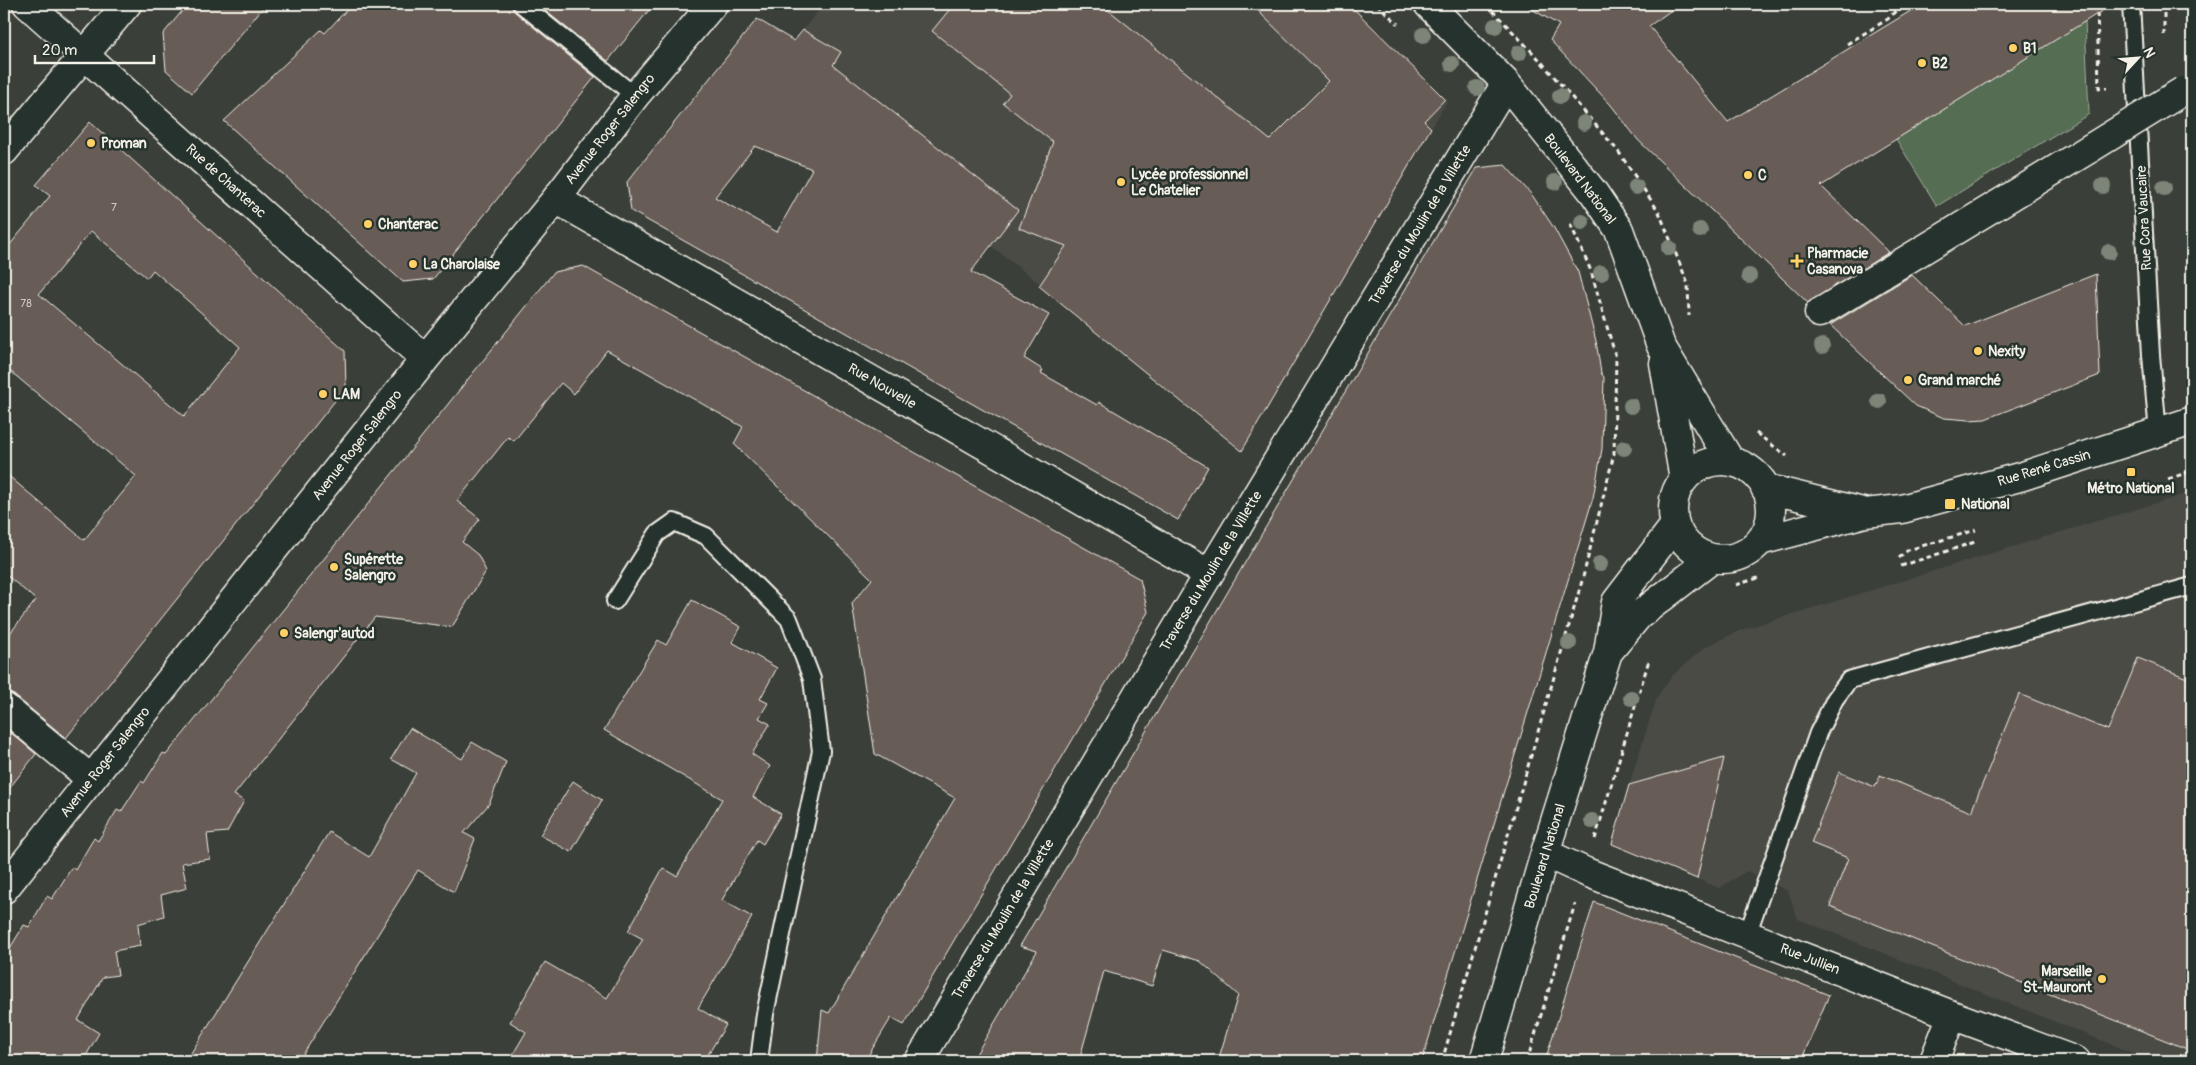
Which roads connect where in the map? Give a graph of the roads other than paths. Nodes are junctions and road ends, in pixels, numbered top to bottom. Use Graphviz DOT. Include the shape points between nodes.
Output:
graph roads {
  1 [pos="27,4"];
  2 [pos="127,4"];
  3 [pos="521,4"];
  4 [pos="713,4"];
  5 [pos="1428,4"];
  6 [pos="2132,4"];
  7 [pos="84,55"];
  8 [pos="1506,83"];
  9 [pos="2183,91"];
  10 [pos="636,96"];
  11 [pos="4,151"];
  12 [pos="556,199"];
  13 [pos="1819,313"];
  14 [pos="1661,346"];
  15 [pos="425,359"];
  16 [pos="2192,421"];
  17 [pos="2158,433"];
  18 [pos="1731,462"];
  19 [pos="1684,479"];
  20 [pos="1765,488"];
  21 [pos="1865,513"];
  22 [pos="1675,525"];
  23 [pos="1760,541"];
  24 [pos="1712,559"];
  25 [pos="1209,574"];
  26 [pos="2192,586"];
  27 [pos="615,601"];
  28 [pos="1608,652"];
  29 [pos="4,707"];
  30 [pos="91,779"];
  31 [pos="1545,853"];
  32 [pos="4,889"];
  33 [pos="1747,934"];
  34 [pos="1952,1015"];
  35 [pos="759,1061"];
  36 [pos="919,1061"];
  37 [pos="1484,1061"];
  38 [pos="1934,1061"];
  39 [pos="2076,1061"];
  1 -- 7 [label="street, Rue de Chanterac"];
  2 -- 7 [label="street"];
  3 -- 10 [label="lane"];
  4 -- 10 [label="street, Avenue Roger Salengro"];
  5 -- 8 [label="street, Boulevard National"];
  6 -- 17 [label="lane, Rue Cora Vaucaire"];
  7 -- 11 [label="street"];
  7 -- 15 [label="street, Rue de Chanterac"];
  8 -- 14 [label="street, Boulevard National" via="1594,193 1619,230"];
  8 -- 25 [label="street, Traverse du Moulin de la Villette"];
  9 -- 13 [label="street, bridge"];
  10 -- 12 [label="street, Avenue Roger Salengro"];
  12 -- 15 [label="street, Avenue Roger Salengro"];
  12 -- 25 [label="street, Rue Nouvelle"];
  14 -- 18 [label="street, Boulevard National"];
  14 -- 19 [label="street"];
  15 -- 30 [label="street, Avenue Roger Salengro"];
  16 -- 17 [label="street, Rue René Cassin"];
  17 -- 21 [label="street, Rue René Cassin" via="2023,476 1902,509"];
  18 -- 19 [label="street" via="1713,462 1697,468"];
  18 -- 20 [label="street" via="1757,476"];
  19 -- 22 [label="street" via="1675,493"];
  20 -- 21 [label="street, Rue René Cassin"];
  20 -- 23 [label="street" via="1770,506 1769,524"];
  21 -- 23 [label="street, Rue René Cassin"];
  22 -- 24 [label="street" via="1683,540 1696,552"];
  22 -- 28 [label="street, Boulevard National" via="1616,602"];
  23 -- 24 [label="street" via="1747,553 1730,559"];
  24 -- 28 [label="street, Boulevard National" via="1638,616"];
  25 -- 36 [label="street, Traverse du Moulin de la Villette"];
  26 -- 33 [label="lane" via="1849,680 1818,733"];
  27 -- 35 [label="lane" via="657,534 674,522 706,536 789,618 812,679 820,751 767,1004"];
  28 -- 31 [label="street, Boulevard National"];
  29 -- 30 [label="street"];
  30 -- 32 [label="street, Avenue Roger Salengro"];
  31 -- 33 [label="street, Rue Jullien"];
  31 -- 37 [label="street, Boulevard National"];
  33 -- 34 [label="street, Rue Jullien"];
  34 -- 38 [label="street"];
  34 -- 39 [label="street, Rue Jullien"];
}
